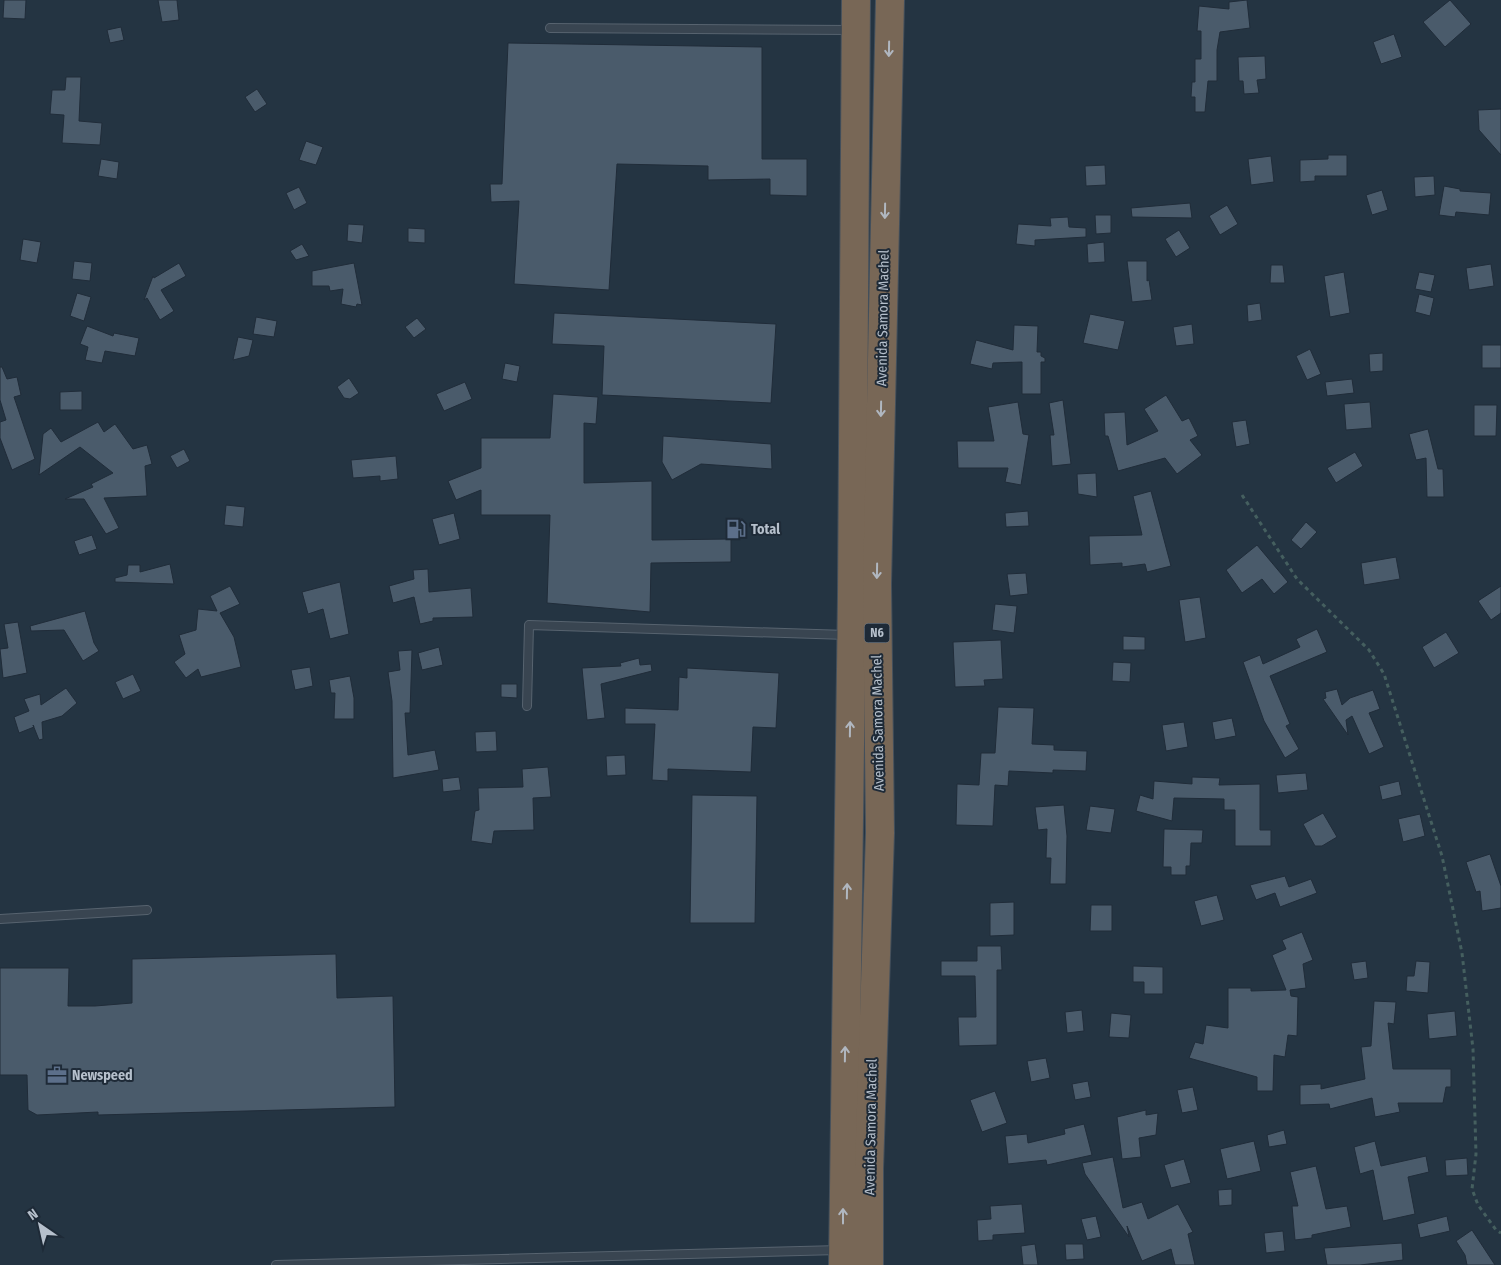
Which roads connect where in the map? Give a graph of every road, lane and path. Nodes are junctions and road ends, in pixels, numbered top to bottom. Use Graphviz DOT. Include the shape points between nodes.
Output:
graph roads {
  1 [pos="856,0"];
  2 [pos="890,0"];
  3 [pos="550,28"];
  4 [pos="856,30"];
  5 [pos="1242,495"];
  6 [pos="851,635"];
  7 [pos="527,706"];
  8 [pos="147,910"];
  9 [pos="0,919"];
  10 [pos="1501,1233"];
  11 [pos="843,1258"];
  12 [pos="276,1265"];
  13 [pos="869,1265"];
  1 -- 4 [label="highway, Avenida Samora Machel / N6"];
  2 -- 13 [label="highway, Avenida Samora Machel / N6, one-way" via="877,584 880,832"];
  3 -- 4 [label="lane"];
  4 -- 6 [label="highway, Avenida Samora Machel / N6"];
  5 -- 10 [label="path" via="1297,580 1369,650 1384,674 1442,856 1462,953 1473,1049 1476,1154 1472,1189 1478,1206"];
  6 -- 7 [label="lane" via="530,625"];
  11 -- 6 [label="highway, Avenida Samora Machel / N6, one-way"];
  8 -- 9 [label="lane"];
  11 -- 12 [label="lane"];
}
